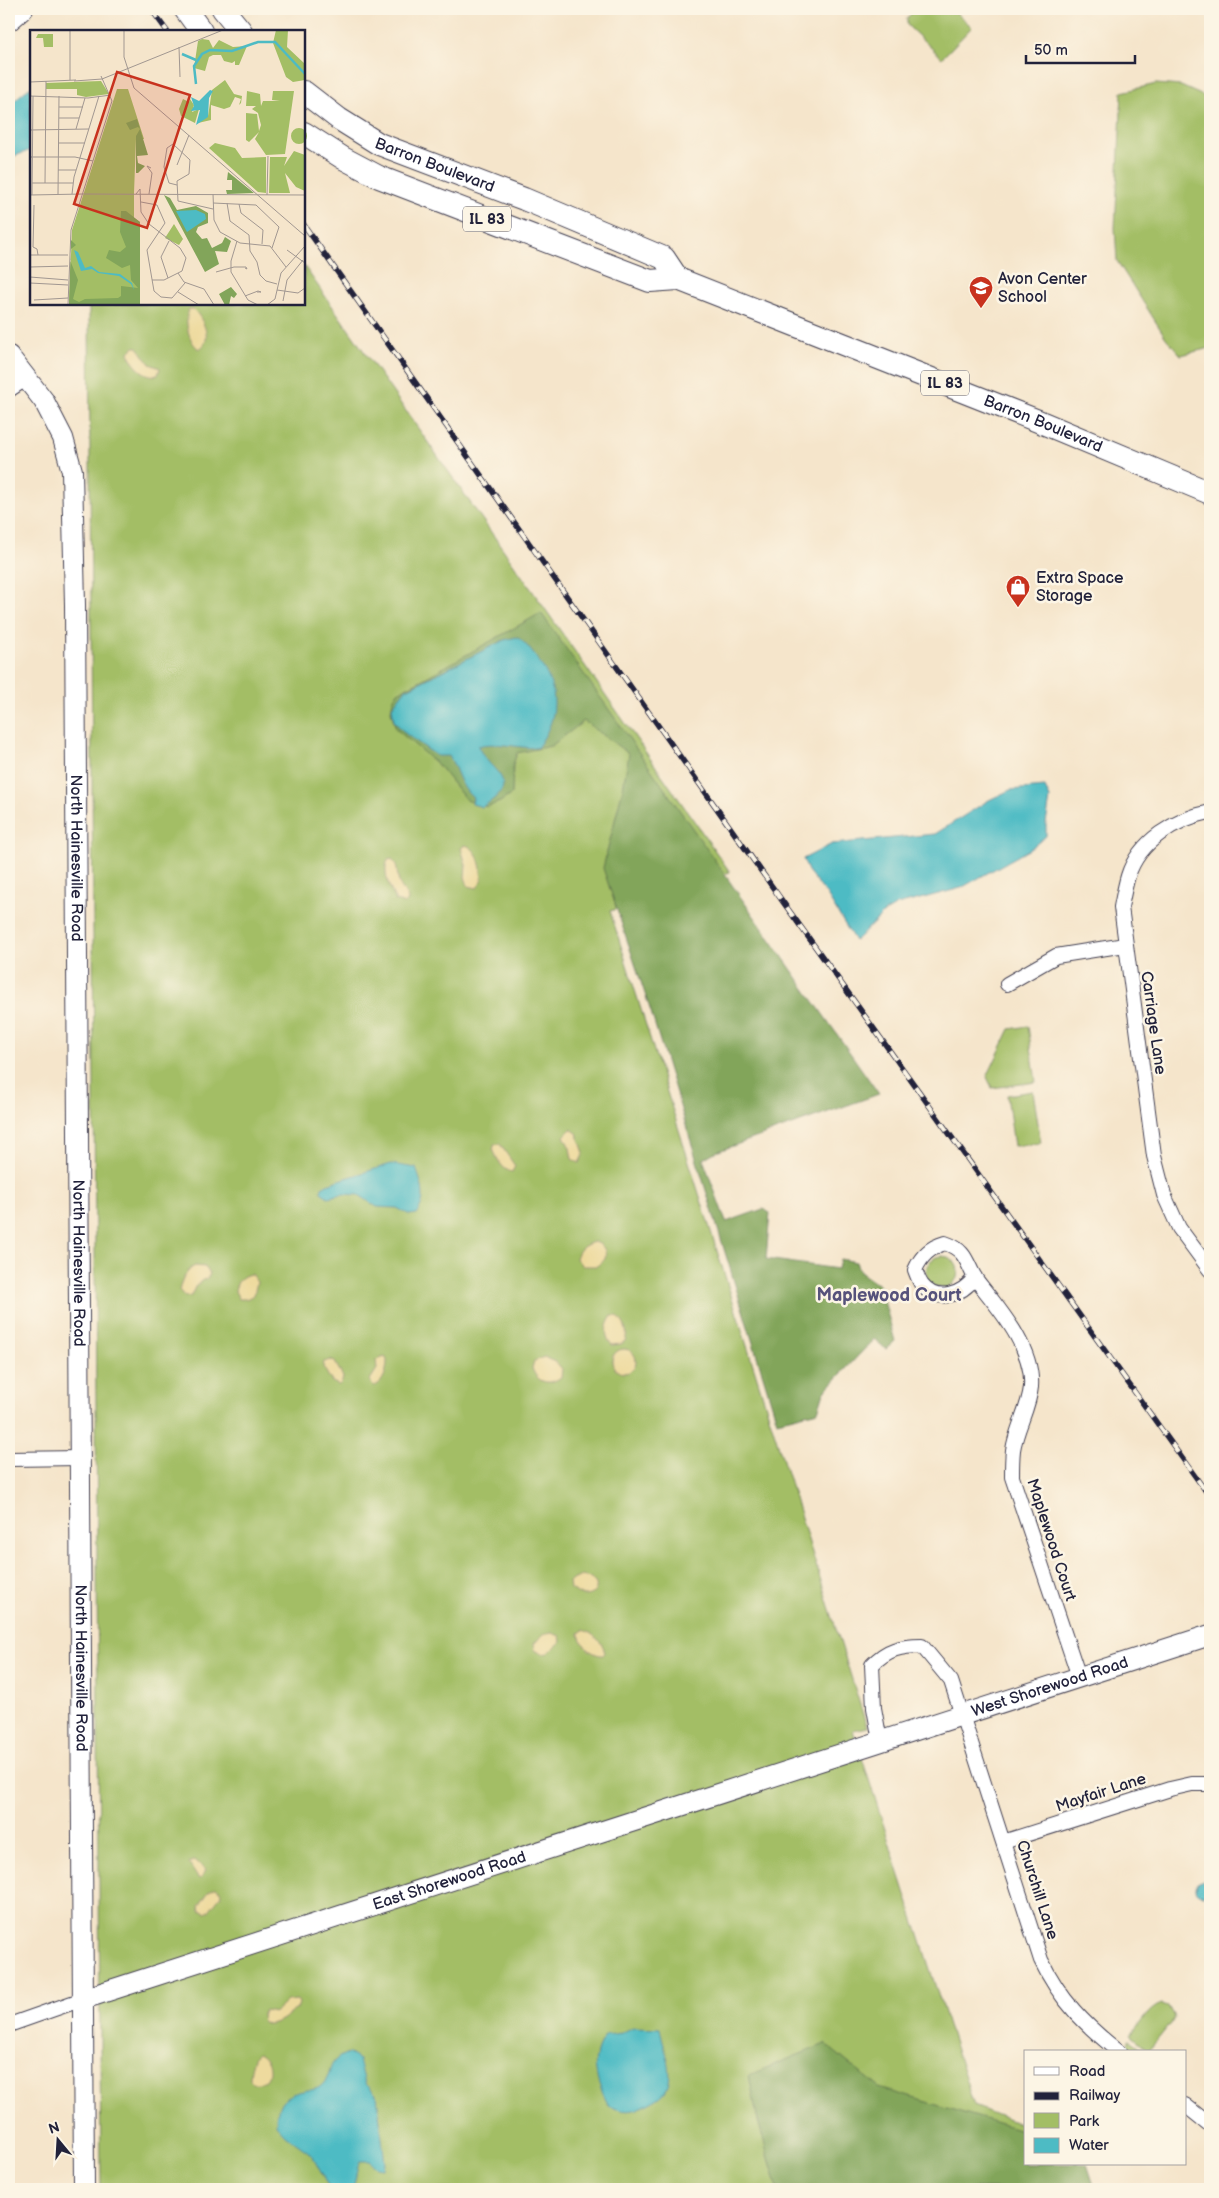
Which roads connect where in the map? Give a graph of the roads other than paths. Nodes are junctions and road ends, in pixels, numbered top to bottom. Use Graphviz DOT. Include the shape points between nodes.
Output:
graph roads {
  1 [pos="23,9"];
  2 [pos="185,9"];
  3 [pos="223,9"];
  4 [pos="9,21"];
  5 [pos="200,30"];
  6 [pos="241,30"];
  7 [pos="305,93"];
  8 [pos="305,134"];
  9 [pos="678,279"];
  10 [pos="9,356"];
  11 [pos="26,378"];
  12 [pos="9,390"];
  13 [pos="1210,493"];
  14 [pos="1210,812"];
  15 [pos="1125,946"];
  16 [pos="1007,984"];
  17 [pos="1210,1270"];
  18 [pos="974,1277"];
  19 [pos="80,1458"];
  20 [pos="9,1459"];
  21 [pos="1210,1635"];
  22 [pos="1078,1677"];
  23 [pos="963,1714"];
  24 [pos="885,1740"];
  25 [pos="1210,1784"];
  26 [pos="1003,1842"];
  27 [pos="83,1999"];
  28 [pos="9,2025"];
  29 [pos="1117,2050"];
  30 [pos="1186,2106"];
  31 [pos="1210,2125"];
  32 [pos="84,2189"];
  1 -- 4 [label="main road"];
  2 -- 5 [label="main road"];
  3 -- 6 [label="main road"];
  7 -- 9 [label="main road, Barron Boulevard" via="379,144 499,189 664,258"];
  8 -- 9 [label="main road, Barron Boulevard / IL 83" via="380,177 443,202 650,281"];
  9 -- 13 [label="main road, Barron Boulevard / IL 83" via="1038,421"];
  10 -- 11 [label="main road, North Hainesville Road"];
  11 -- 12 [label="street"];
  11 -- 19 [label="main road, North Hainesville Road" via="44,401 63,438 72,471"];
  14 -- 15 [label="street, Carriage Lane" via="1192,816 1162,831 1142,849 1128,875 1121,907"];
  15 -- 16 [label="street" via="1056,956"];
  15 -- 17 [label="street, Carriage Lane" via="1154,1156 1164,1195 1179,1228"];
  18 -- 22 [label="street, Maplewood Court" via="1008,1321 1026,1354 1031,1387 1013,1450 1012,1477"];
  19 -- 20 [label="street"];
  19 -- 27 [label="main road, North Hainesville Road"];
  21 -- 22 [label="main road, West Shorewood Road"];
  22 -- 23 [label="main road, West Shorewood Road"];
  23 -- 24 [label="main road, West Shorewood Road"];
  23 -- 24 [label="street, Churchill Lane" via="951,1681 922,1646 892,1649 872,1665 874,1708"];
  23 -- 26 [label="street, Churchill Lane"];
  24 -- 27 [label="main road, East Shorewood Road"];
  25 -- 26 [label="street, Mayfair Lane" via="1170,1789"];
  26 -- 29 [label="street, Churchill Lane" via="1041,1960 1052,1983 1092,2030"];
  27 -- 28 [label="street, East Shorewood Road"];
  27 -- 32 [label="main road, North Hainesville Road"];
  30 -- 31 [label="street"];
}
